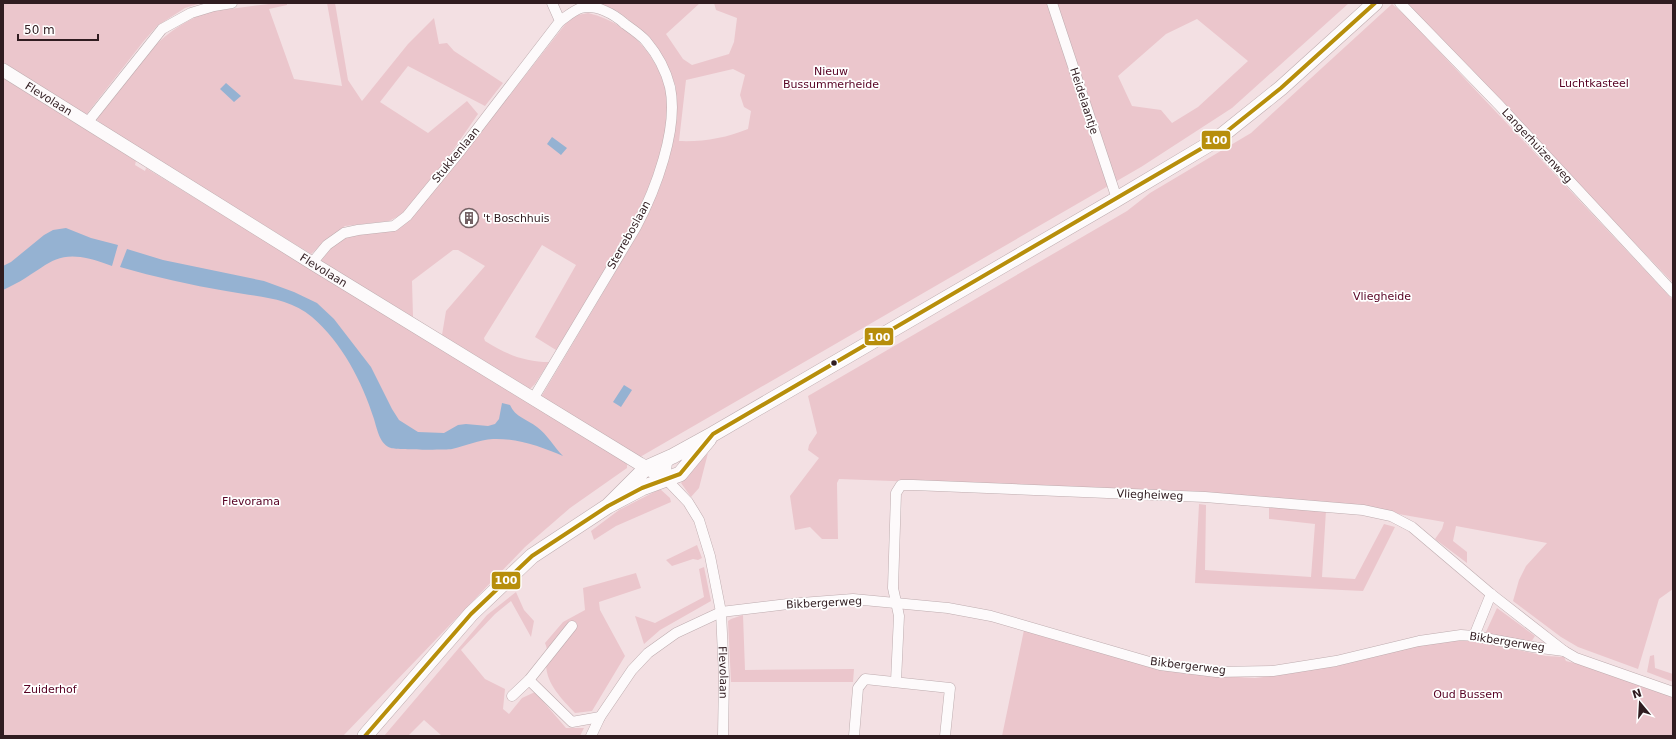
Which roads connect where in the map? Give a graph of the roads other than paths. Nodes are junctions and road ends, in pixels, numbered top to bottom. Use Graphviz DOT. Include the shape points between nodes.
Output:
graph roads {
  1 [pos="232,3"];
  2 [pos="552,3"];
  3 [pos="1052,3"];
  4 [pos="1375,3"];
  5 [pos="1400,3"];
  6 [pos="560,21"];
  7 [pos="3,70"];
  8 [pos="88,123"];
  9 [pos="1117,199"];
  10 [pos="312,263"];
  11 [pos="1673,292"];
  12 [pos="533,399"];
  13 [pos="713,434"];
  14 [pos="673,456"];
  15 [pos="646,468"];
  16 [pos="666,479"];
  17 [pos="642,488"];
  18 [pos="608,506"];
  19 [pos="1491,594"];
  20 [pos="896,604"];
  21 [pos="721,612"];
  22 [pos="572,626"];
  23 [pos="1474,636"];
  24 [pos="1564,651"];
  25 [pos="529,680"];
  26 [pos="896,681"];
  27 [pos="1673,692"];
  28 [pos="512,696"];
  29 [pos="600,718"];
  30 [pos="365,736"];
  31 [pos="591,736"];
  32 [pos="723,736"];
  33 [pos="854,736"];
  34 [pos="945,736"];
  1 -- 8 [label="street" via="191,13 162,30"];
  2 -- 6 [label="street"];
  3 -- 9 [label="street, Heidelaantje"];
  4 -- 9 [label="main road" via="1281,88 1216,140"];
  5 -- 11 [label="street, Langerhuizenweg"];
  6 -- 10 [label="street, Stukkenlaan" via="407,216 394,226 344,233 326,245"];
  6 -- 12 [label="street, Sterreboslaan" via="580,8 594,8 616,16 646,41 664,69 672,107 668,144 649,202"];
  7 -- 8 [label="street, Flevolaan"];
  8 -- 10 [label="street, Flevolaan"];
  9 -- 13 [label="main road"];
  10 -- 12 [label="street, Flevolaan"];
  12 -- 15 [label="street, Flevolaan"];
  13 -- 14 [label="main road"];
  13 -- 16 [label="main road" via="680,474"];
  14 -- 15 [label="main road"];
  14 -- 16 [label="street" via="667,463"];
  15 -- 16 [label="street, Flevolaan"];
  15 -- 17 [label="street"];
  15 -- 18 [label="main road"];
  16 -- 17 [label="main road"];
  16 -- 21 [label="street, Flevolaan" via="688,502 699,520 710,556"];
  17 -- 18 [label="main road"];
  18 -- 30 [label="main road" via="532,556 488,596"];
  19 -- 20 [label="street, Vliegheiweg" via="1412,526 1392,516 1362,510 1205,497 901,485 896,493 893,588"];
  19 -- 23 [label="street"];
  19 -- 24 [label="street, Vliegheiweg"];
  20 -- 21 [label="street, Bikbergerweg" via="853,599"];
  20 -- 23 [label="street, Bikbergerweg" via="948,608 991,616 1160,665 1216,672 1273,671 1336,661 1420,641"];
  20 -- 26 [label="street" via="899,616"];
  21 -- 29 [label="street, Bikbergerweg" via="676,633 648,653 632,670"];
  21 -- 32 [label="street, Flevolaan"];
  22 -- 25 [label="street"];
  23 -- 24 [label="street, Bikbergerweg"];
  24 -- 27 [label="street, Bikbergerweg" via="1576,658"];
  25 -- 28 [label="street"];
  25 -- 29 [label="street" via="572,722"];
  26 -- 33 [label="street" via="865,679 858,688"];
  26 -- 34 [label="street" via="950,688"];
  29 -- 31 [label="street, Bikbergerweg"];
}
